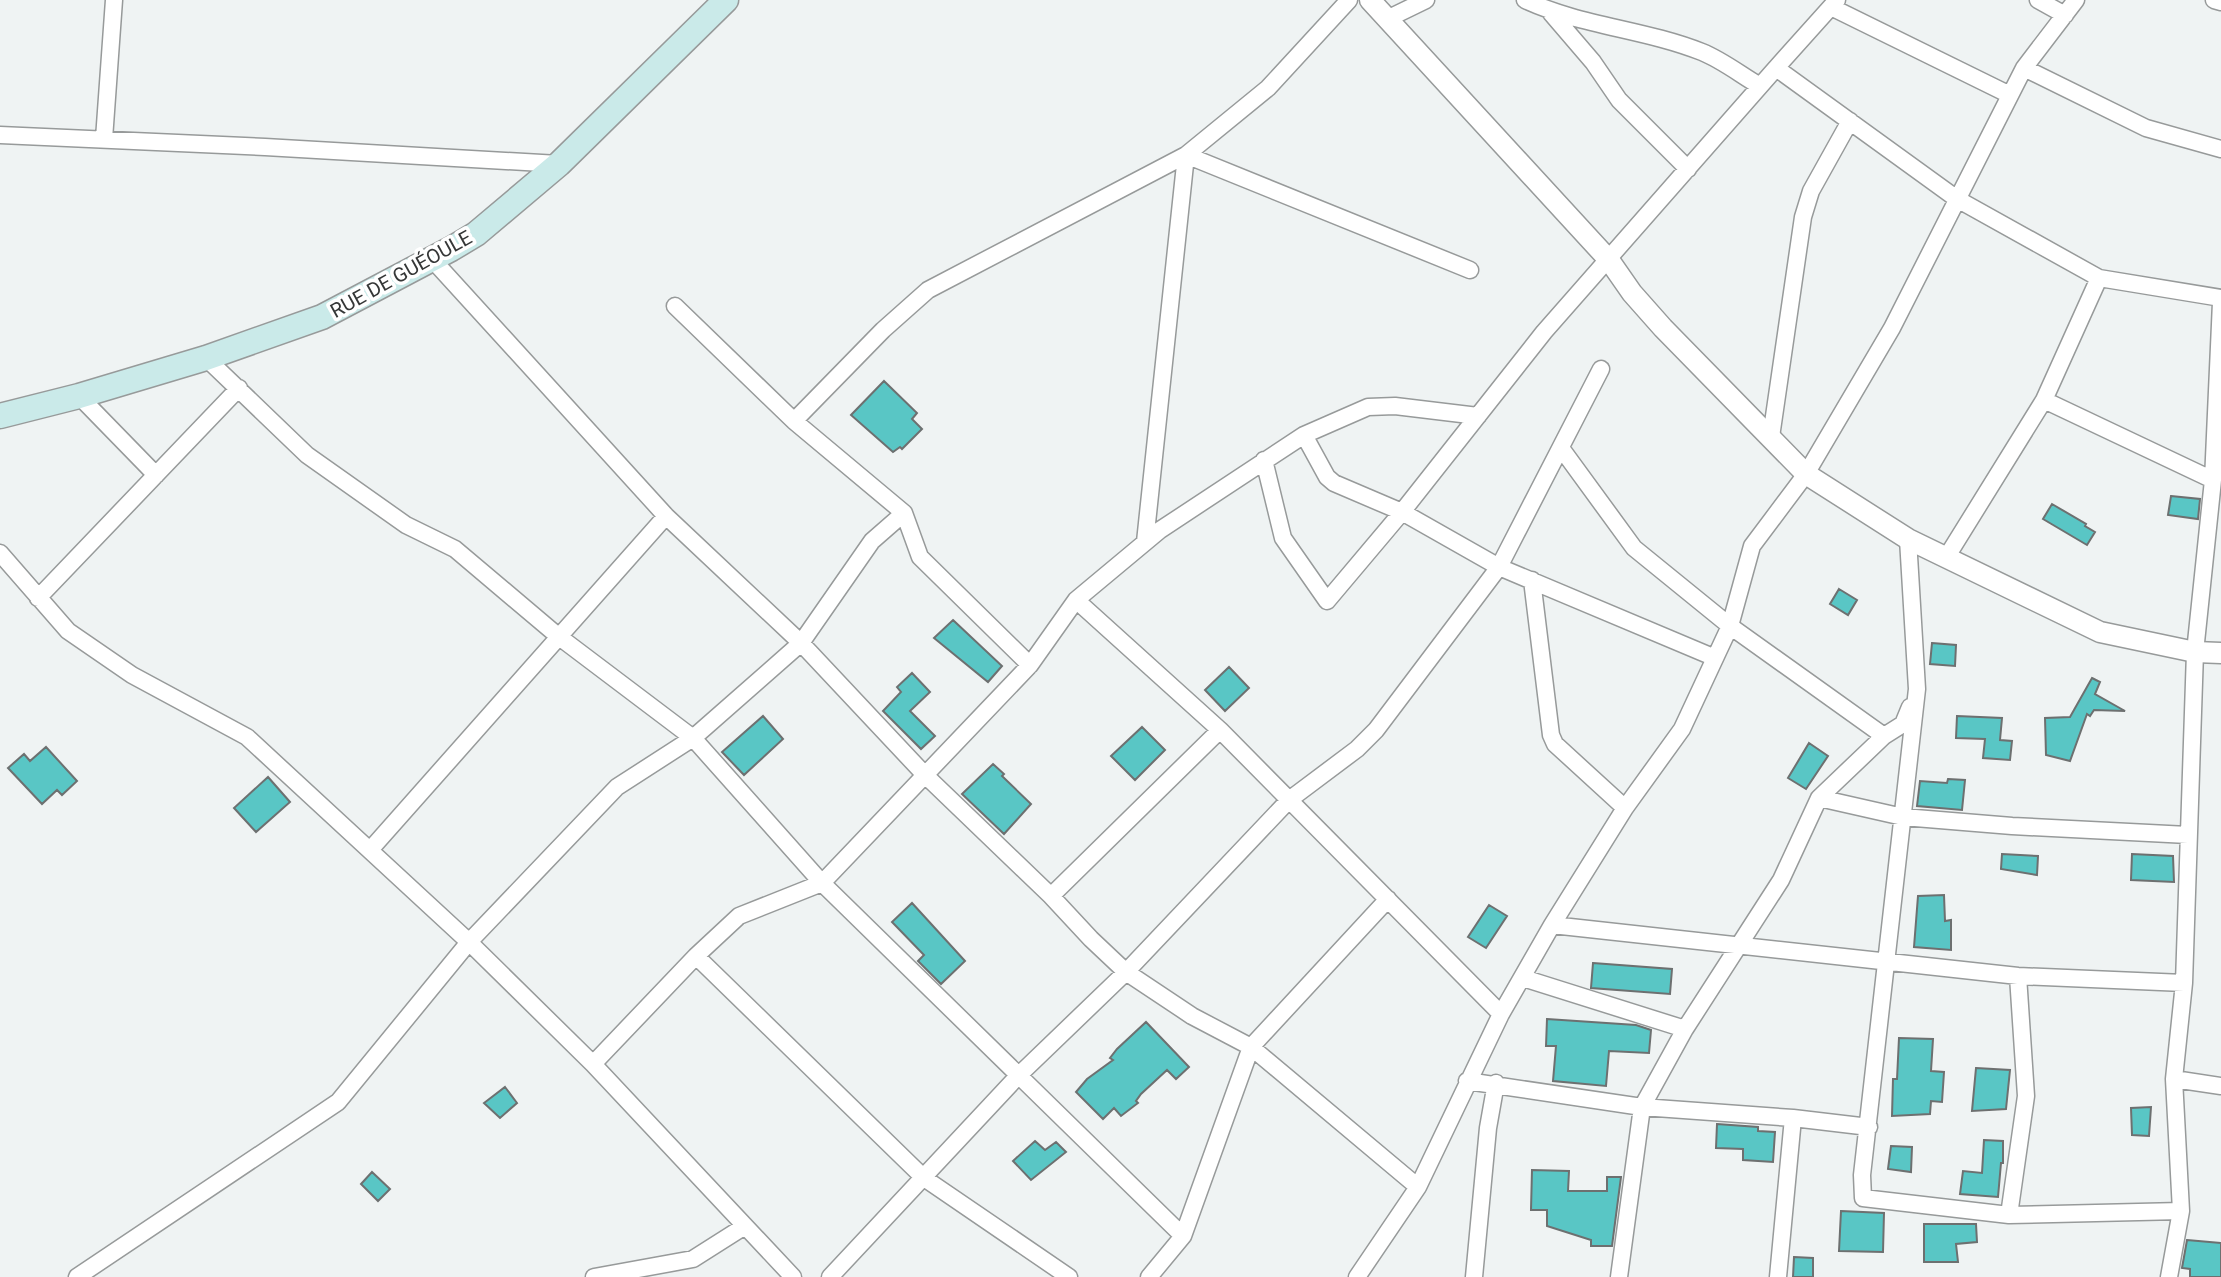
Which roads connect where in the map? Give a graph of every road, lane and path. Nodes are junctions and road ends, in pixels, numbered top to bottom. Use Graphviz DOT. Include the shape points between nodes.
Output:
graph roads {
  1 [pos="114,0"];
  2 [pos="726,0"];
  3 [pos="1349,0"];
  4 [pos="1370,0"];
  5 [pos="1426,0"];
  6 [pos="1525,0"];
  7 [pos="2038,0"];
  8 [pos="2076,0"];
  9 [pos="2214,0"];
  10 [pos="2221,2"];
  11 [pos="1834,3"];
  12 [pos="1550,12"];
  13 [pos="2065,15"];
  14 [pos="1389,18"];
  15 [pos="1776,68"];
  16 [pos="2024,68"];
  17 [pos="1760,86"];
  18 [pos="2010,95"];
  19 [pos="1850,121"];
  20 [pos="0,135"];
  21 [pos="104,139"];
  22 [pos="2221,149"];
  23 [pos="1186,155"];
  24 [pos="559,164"];
  25 [pos="1688,169"];
  26 [pos="1957,199"];
  27 [pos="432,259"];
  28 [pos="1609,260"];
  29 [pos="1470,270"];
  30 [pos="2099,278"];
  31 [pos="2221,300"];
  32 [pos="675,306"];
  33 [pos="206,358"];
  34 [pos="1601,369"];
  35 [pos="239,388"];
  36 [pos="79,396"];
  37 [pos="2044,400"];
  38 [pos="0,416"];
  39 [pos="1478,416"];
  40 [pos="794,421"];
  41 [pos="1304,435"];
  42 [pos="1771,437"];
  43 [pos="1561,448"];
  44 [pos="1264,460"];
  45 [pos="1806,474"];
  46 [pos="156,475"];
  47 [pos="2213,480"];
  48 [pos="1402,512"];
  49 [pos="904,513"];
  50 [pos="666,516"];
  51 [pos="1908,539"];
  52 [pos="1145,542"];
  53 [pos="0,553"];
  54 [pos="1946,558"];
  55 [pos="1499,567"];
  56 [pos="1532,580"];
  57 [pos="38,598"];
  58 [pos="1076,600"];
  59 [pos="1730,626"];
  60 [pos="558,636"];
  61 [pos="801,643"];
  62 [pos="2195,652"];
  63 [pos="2221,653"];
  64 [pos="1713,657"];
  65 [pos="1030,665"];
  66 [pos="1917,689"];
  67 [pos="1220,730"];
  68 [pos="1884,736"];
  69 [pos="693,738"];
  70 [pos="925,775"];
  71 [pos="1819,798"];
  72 [pos="1289,800"];
  73 [pos="1625,808"];
  74 [pos="1903,817"];
  75 [pos="2188,835"];
  76 [pos="370,850"];
  77 [pos="822,883"];
  78 [pos="1051,896"];
  79 [pos="1388,899"];
  80 [pos="1552,925"];
  81 [pos="469,942"];
  82 [pos="1739,945"];
  83 [pos="696,956"];
  84 [pos="1887,961"];
  85 [pos="1126,972"];
  86 [pos="2018,976"];
  87 [pos="1523,978"];
  88 [pos="2184,983"];
  89 [pos="1501,1014"];
  90 [pos="1685,1029"];
  91 [pos="1251,1047"];
  92 [pos="593,1064"];
  93 [pos="1018,1076"];
  94 [pos="2174,1079"];
  95 [pos="1467,1081"];
  96 [pos="1496,1083"];
  97 [pos="2221,1086"];
  98 [pos="1642,1107"];
  99 [pos="1793,1118"];
  100 [pos="1869,1127"];
  101 [pos="924,1178"];
  102 [pos="1418,1187"];
  103 [pos="2181,1211"];
  104 [pos="2009,1215"];
  105 [pos="745,1226"];
  106 [pos="1183,1236"];
  107 [pos="1060,1275"];
  108 [pos="77,1277"];
  109 [pos="594,1277"];
  110 [pos="793,1277"];
  111 [pos="830,1277"];
  112 [pos="1149,1277"];
  113 [pos="1357,1277"];
  114 [pos="1474,1277"];
  115 [pos="1619,1277"];
  116 [pos="1778,1277"];
  117 [pos="2169,1277"];
  1 -- 21 [label="street"];
  2 -- 24 [label="main road, RUE DE GUÉOULE"];
  3 -- 23 [label="street" via="1268,88"];
  4 -- 14 [label="street"];
  5 -- 14 [label="street"];
  6 -- 12 [label="street"];
  7 -- 13 [label="street"];
  8 -- 13 [label="street"];
  9 -- 10 [label="street"];
  11 -- 15 [label="street"];
  11 -- 18 [label="street"];
  12 -- 17 [label="street" via="1705,53"];
  12 -- 25 [label="street" via="1619,100"];
  13 -- 16 [label="street"];
  14 -- 28 [label="street"];
  15 -- 17 [label="street"];
  15 -- 19 [label="street"];
  16 -- 18 [label="street"];
  16 -- 22 [label="street" via="2146,128"];
  17 -- 25 [label="street"];
  18 -- 26 [label="street"];
  19 -- 26 [label="street"];
  19 -- 42 [label="street" via="1811,191 1803,217"];
  20 -- 21 [label="street"];
  21 -- 24 [label="street"];
  23 -- 29 [label="street"];
  23 -- 40 [label="street" via="928,290"];
  23 -- 52 [label="street"];
  24 -- 27 [label="main road, RUE DE GUÉOULE" via="476,234"];
  25 -- 28 [label="street"];
  26 -- 30 [label="street"];
  26 -- 45 [label="street" via="1892,328"];
  27 -- 33 [label="main road, RUE DE GUÉOULE" via="322,317"];
  27 -- 50 [label="street"];
  28 -- 39 [label="street"];
  28 -- 42 [label="street" via="1663,328"];
  30 -- 31 [label="street"];
  30 -- 37 [label="street"];
  31 -- 47 [label="street"];
  32 -- 40 [label="street"];
  33 -- 35 [label="street"];
  33 -- 36 [label="main road, RUE DE GUÉOULE"];
  34 -- 43 [label="street"];
  35 -- 46 [label="street"];
  35 -- 60 [label="street" via="307,455 406,525 455,549"];
  36 -- 38 [label="main road, RUE DE GUÉOULE"];
  36 -- 46 [label="street"];
  37 -- 47 [label="street"];
  37 -- 54 [label="street"];
  39 -- 41 [label="street" via="1368,407"];
  39 -- 48 [label="street"];
  40 -- 49 [label="street"];
  41 -- 44 [label="street"];
  41 -- 48 [label="street" via="1334,483"];
  42 -- 45 [label="street"];
  43 -- 55 [label="street"];
  43 -- 59 [label="street" via="1634,548"];
  44 -- 48 [label="street" via="1283,538 1327,601"];
  44 -- 52 [label="street"];
  45 -- 51 [label="street"];
  45 -- 59 [label="street" via="1752,546"];
  46 -- 57 [label="street"];
  47 -- 62 [label="street"];
  48 -- 55 [label="street"];
  49 -- 61 [label="street" via="872,541"];
  49 -- 65 [label="street" via="920,557"];
  50 -- 60 [label="street"];
  50 -- 61 [label="street"];
  51 -- 54 [label="street"];
  51 -- 66 [label="street"];
  52 -- 58 [label="street"];
  53 -- 57 [label="street"];
  54 -- 62 [label="street" via="2100,632"];
  55 -- 56 [label="street"];
  55 -- 72 [label="street" via="1376,730"];
  56 -- 64 [label="street"];
  56 -- 73 [label="street" via="1551,735"];
  57 -- 76 [label="street" via="68,631 132,675 247,737"];
  58 -- 65 [label="street"];
  58 -- 67 [label="street"];
  59 -- 64 [label="street"];
  59 -- 68 [label="street"];
  60 -- 69 [label="street"];
  60 -- 76 [label="street"];
  61 -- 69 [label="street"];
  61 -- 70 [label="street"];
  62 -- 63 [label="street"];
  62 -- 75 [label="street"];
  64 -- 73 [label="street" via="1682,729"];
  65 -- 70 [label="street"];
  66 -- 68 [label="street" via="1903,724"];
  66 -- 74 [label="street"];
  67 -- 72 [label="street"];
  67 -- 78 [label="street"];
  68 -- 71 [label="street"];
  69 -- 77 [label="street"];
  69 -- 81 [label="street" via="617,787"];
  70 -- 77 [label="street"];
  70 -- 78 [label="street"];
  71 -- 74 [label="street"];
  71 -- 82 [label="street" via="1781,880"];
  72 -- 79 [label="street"];
  72 -- 85 [label="street"];
  73 -- 80 [label="street"];
  74 -- 75 [label="street"];
  74 -- 84 [label="street"];
  75 -- 88 [label="street"];
  76 -- 81 [label="street"];
  77 -- 83 [label="street" via="739,916"];
  77 -- 93 [label="street"];
  78 -- 85 [label="street"];
  79 -- 89 [label="street"];
  79 -- 91 [label="street"];
  80 -- 82 [label="street"];
  80 -- 87 [label="street"];
  81 -- 92 [label="street"];
  81 -- 108 [label="street" via="338,1102"];
  82 -- 84 [label="street"];
  82 -- 90 [label="street"];
  83 -- 92 [label="street"];
  83 -- 101 [label="street"];
  84 -- 86 [label="street"];
  84 -- 100 [label="street"];
  85 -- 91 [label="street"];
  85 -- 93 [label="street"];
  86 -- 88 [label="street"];
  86 -- 104 [label="street" via="2026,1096"];
  87 -- 89 [label="street"];
  87 -- 90 [label="street"];
  88 -- 94 [label="street"];
  89 -- 95 [label="street"];
  90 -- 98 [label="street"];
  91 -- 102 [label="street"];
  91 -- 106 [label="street"];
  92 -- 105 [label="street"];
  93 -- 101 [label="street"];
  93 -- 106 [label="street"];
  94 -- 97 [label="street"];
  94 -- 103 [label="street"];
  95 -- 96 [label="street"];
  95 -- 102 [label="street"];
  96 -- 98 [label="street"];
  96 -- 114 [label="street"];
  98 -- 99 [label="street"];
  98 -- 115 [label="street"];
  99 -- 100 [label="street"];
  99 -- 116 [label="street"];
  100 -- 104 [label="street" via="1863,1198"];
  101 -- 107 [label="street"];
  101 -- 111 [label="street"];
  102 -- 113 [label="street"];
  103 -- 104 [label="street"];
  103 -- 117 [label="street"];
  105 -- 109 [label="street" via="693,1259"];
  105 -- 110 [label="street"];
  106 -- 112 [label="street"];
}
